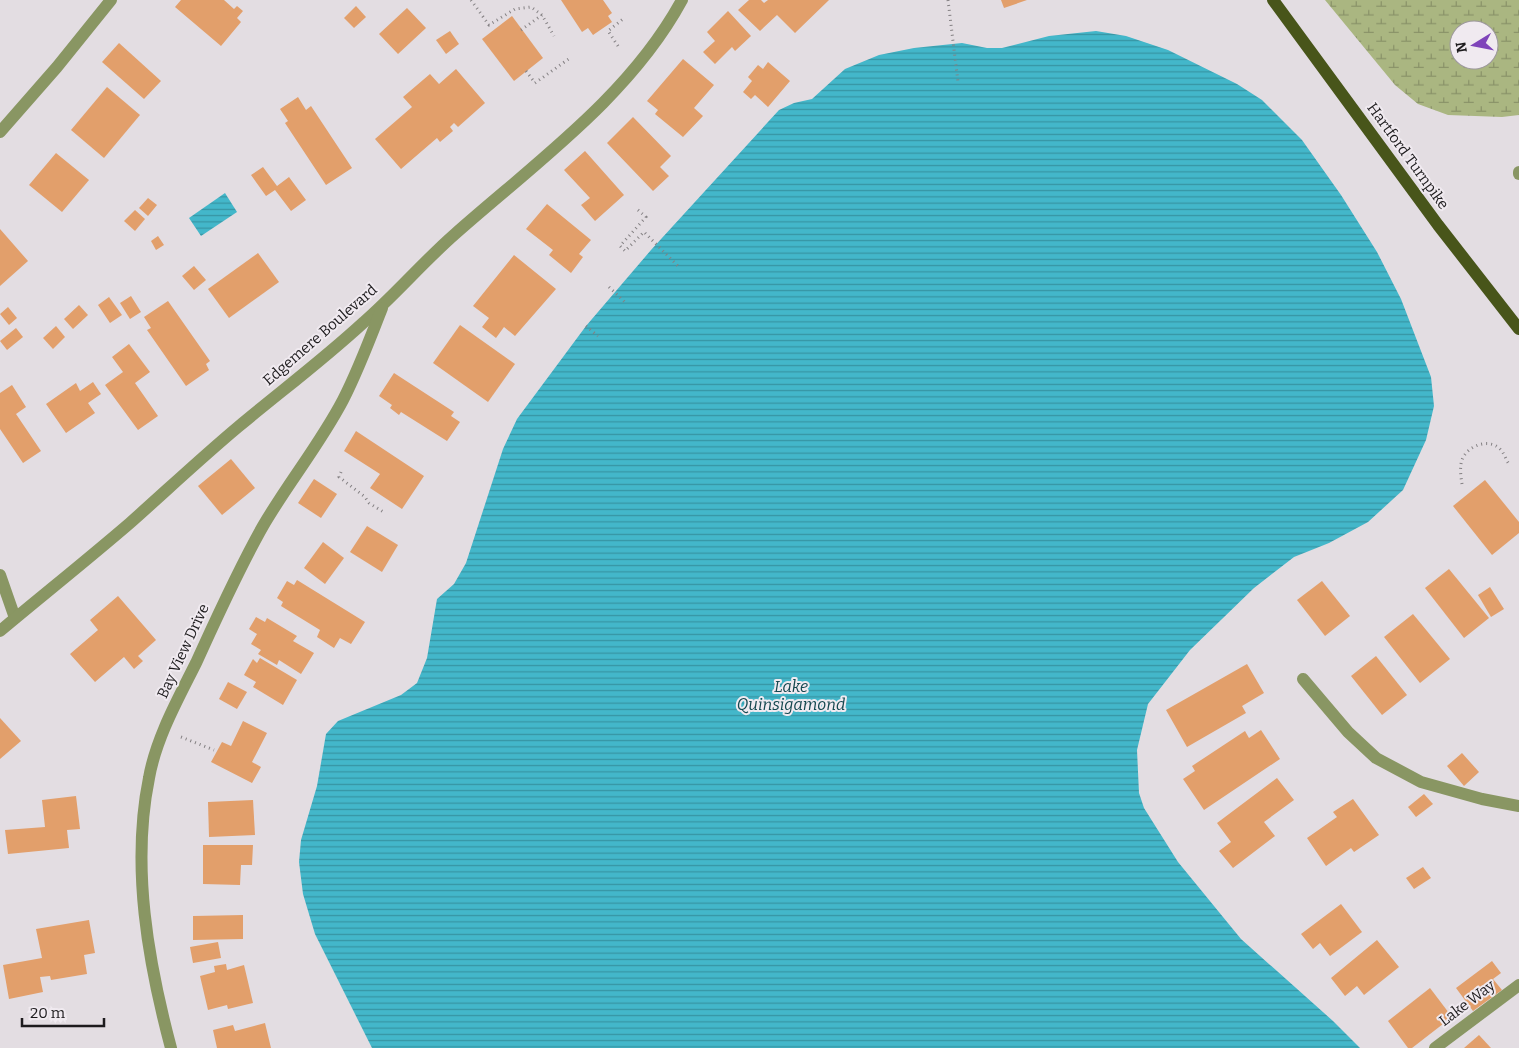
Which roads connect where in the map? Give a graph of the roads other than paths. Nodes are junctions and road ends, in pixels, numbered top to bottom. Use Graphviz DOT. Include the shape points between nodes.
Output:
graph roads {
  1 [pos="111,0"];
  2 [pos="682,0"];
  3 [pos="1273,0"];
  4 [pos="0,132"];
  5 [pos="385,302"];
  6 [pos="1519,329"];
  7 [pos="0,575"];
  8 [pos="15,618"];
  9 [pos="0,631"];
  10 [pos="1303,679"];
  11 [pos="1519,806"];
  12 [pos="1519,984"];
  13 [pos="171,1048"];
  14 [pos="1435,1048"];
  1 -- 4 [label="street"];
  2 -- 5 [label="street, Edgemere Boulevard" via="615,91 420,265"];
  3 -- 6 [label="main road, Hartford Turnpike" via="1438,225"];
  5 -- 8 [label="street, Edgemere Boulevard"];
  5 -- 13 [label="street, Bay View Drive" via="343,400 263,525 217,616 164,731 149,777 143,817 144,900 153,971"];
  7 -- 8 [label="street"];
  8 -- 9 [label="street, Edgemere Boulevard"];
  10 -- 11 [label="street" via="1348,732 1376,758 1421,782 1482,800"];
  12 -- 14 [label="street, Lake Way"];
}
